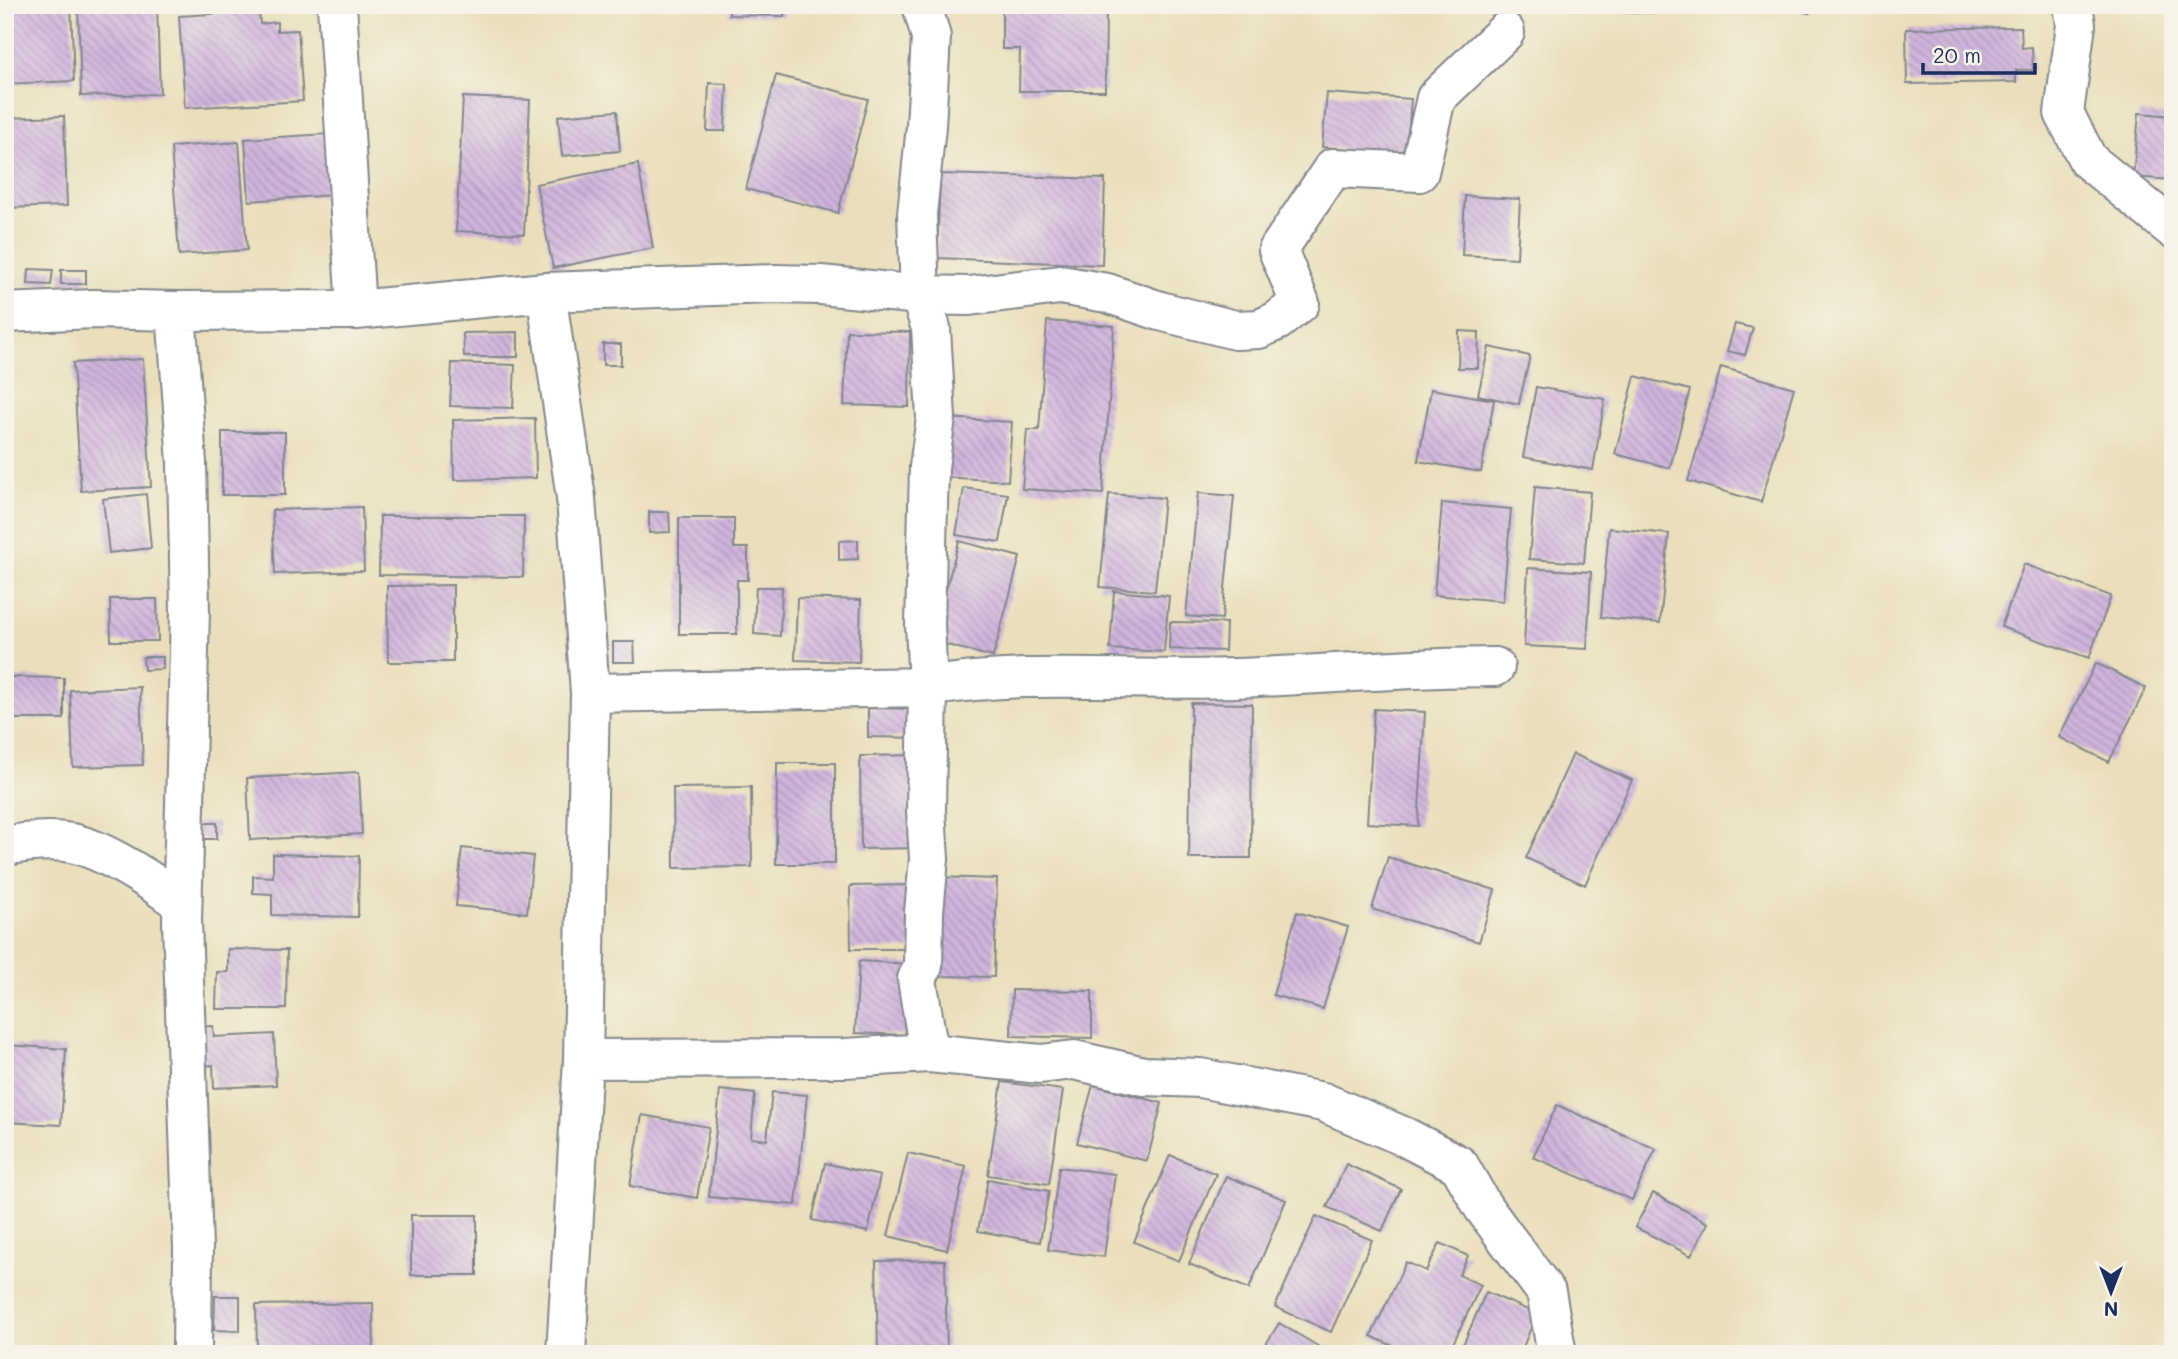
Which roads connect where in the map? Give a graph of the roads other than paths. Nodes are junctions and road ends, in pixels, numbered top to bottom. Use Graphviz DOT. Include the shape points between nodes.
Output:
graph roads {
  1 [pos="337,5"];
  2 [pos="922,5"];
  3 [pos="2073,5"];
  4 [pos="1505,32"];
  5 [pos="2173,229"];
  6 [pos="546,292"];
  7 [pos="920,295"];
  8 [pos="356,310"];
  9 [pos="176,311"];
  10 [pos="5,313"];
  11 [pos="1495,667"];
  12 [pos="928,687"];
  13 [pos="590,693"];
  14 [pos="5,846"];
  15 [pos="182,904"];
  16 [pos="929,1053"];
  17 [pos="583,1059"];
  18 [pos="192,1354"];
  19 [pos="566,1354"];
  20 [pos="1557,1354"];
  1 -- 8 [label="street"];
  2 -- 7 [label="street" via="931,37 917,214"];
  3 -- 5 [label="street" via="2076,25 2064,113 2088,160"];
  4 -- 7 [label="street" via="1436,98 1419,172 1333,168 1278,250 1300,303 1277,321 1259,329 1235,330 1107,293 1060,285 969,296"];
  6 -- 7 [label="street" via="775,284"];
  6 -- 8 [label="street"];
  6 -- 13 [label="street" via="576,498"];
  7 -- 12 [label="street" via="931,328 936,418 929,467"];
  8 -- 9 [label="street"];
  9 -- 10 [label="street"];
  9 -- 15 [label="street" via="187,463 190,611"];
  11 -- 12 [label="street" via="1234,678 960,682"];
  12 -- 13 [label="street"];
  12 -- 16 [label="street" via="929,859 923,966 917,979"];
  13 -- 17 [label="street"];
  14 -- 15 [label="street" via="35,840 74,843 160,886"];
  15 -- 18 [label="street"];
  16 -- 17 [label="street"];
  16 -- 20 [label="street" via="1041,1064 1074,1060 1144,1076 1200,1078 1270,1090 1323,1102 1405,1137 1459,1166 1483,1207 1546,1292"];
  17 -- 19 [label="street"];
}
